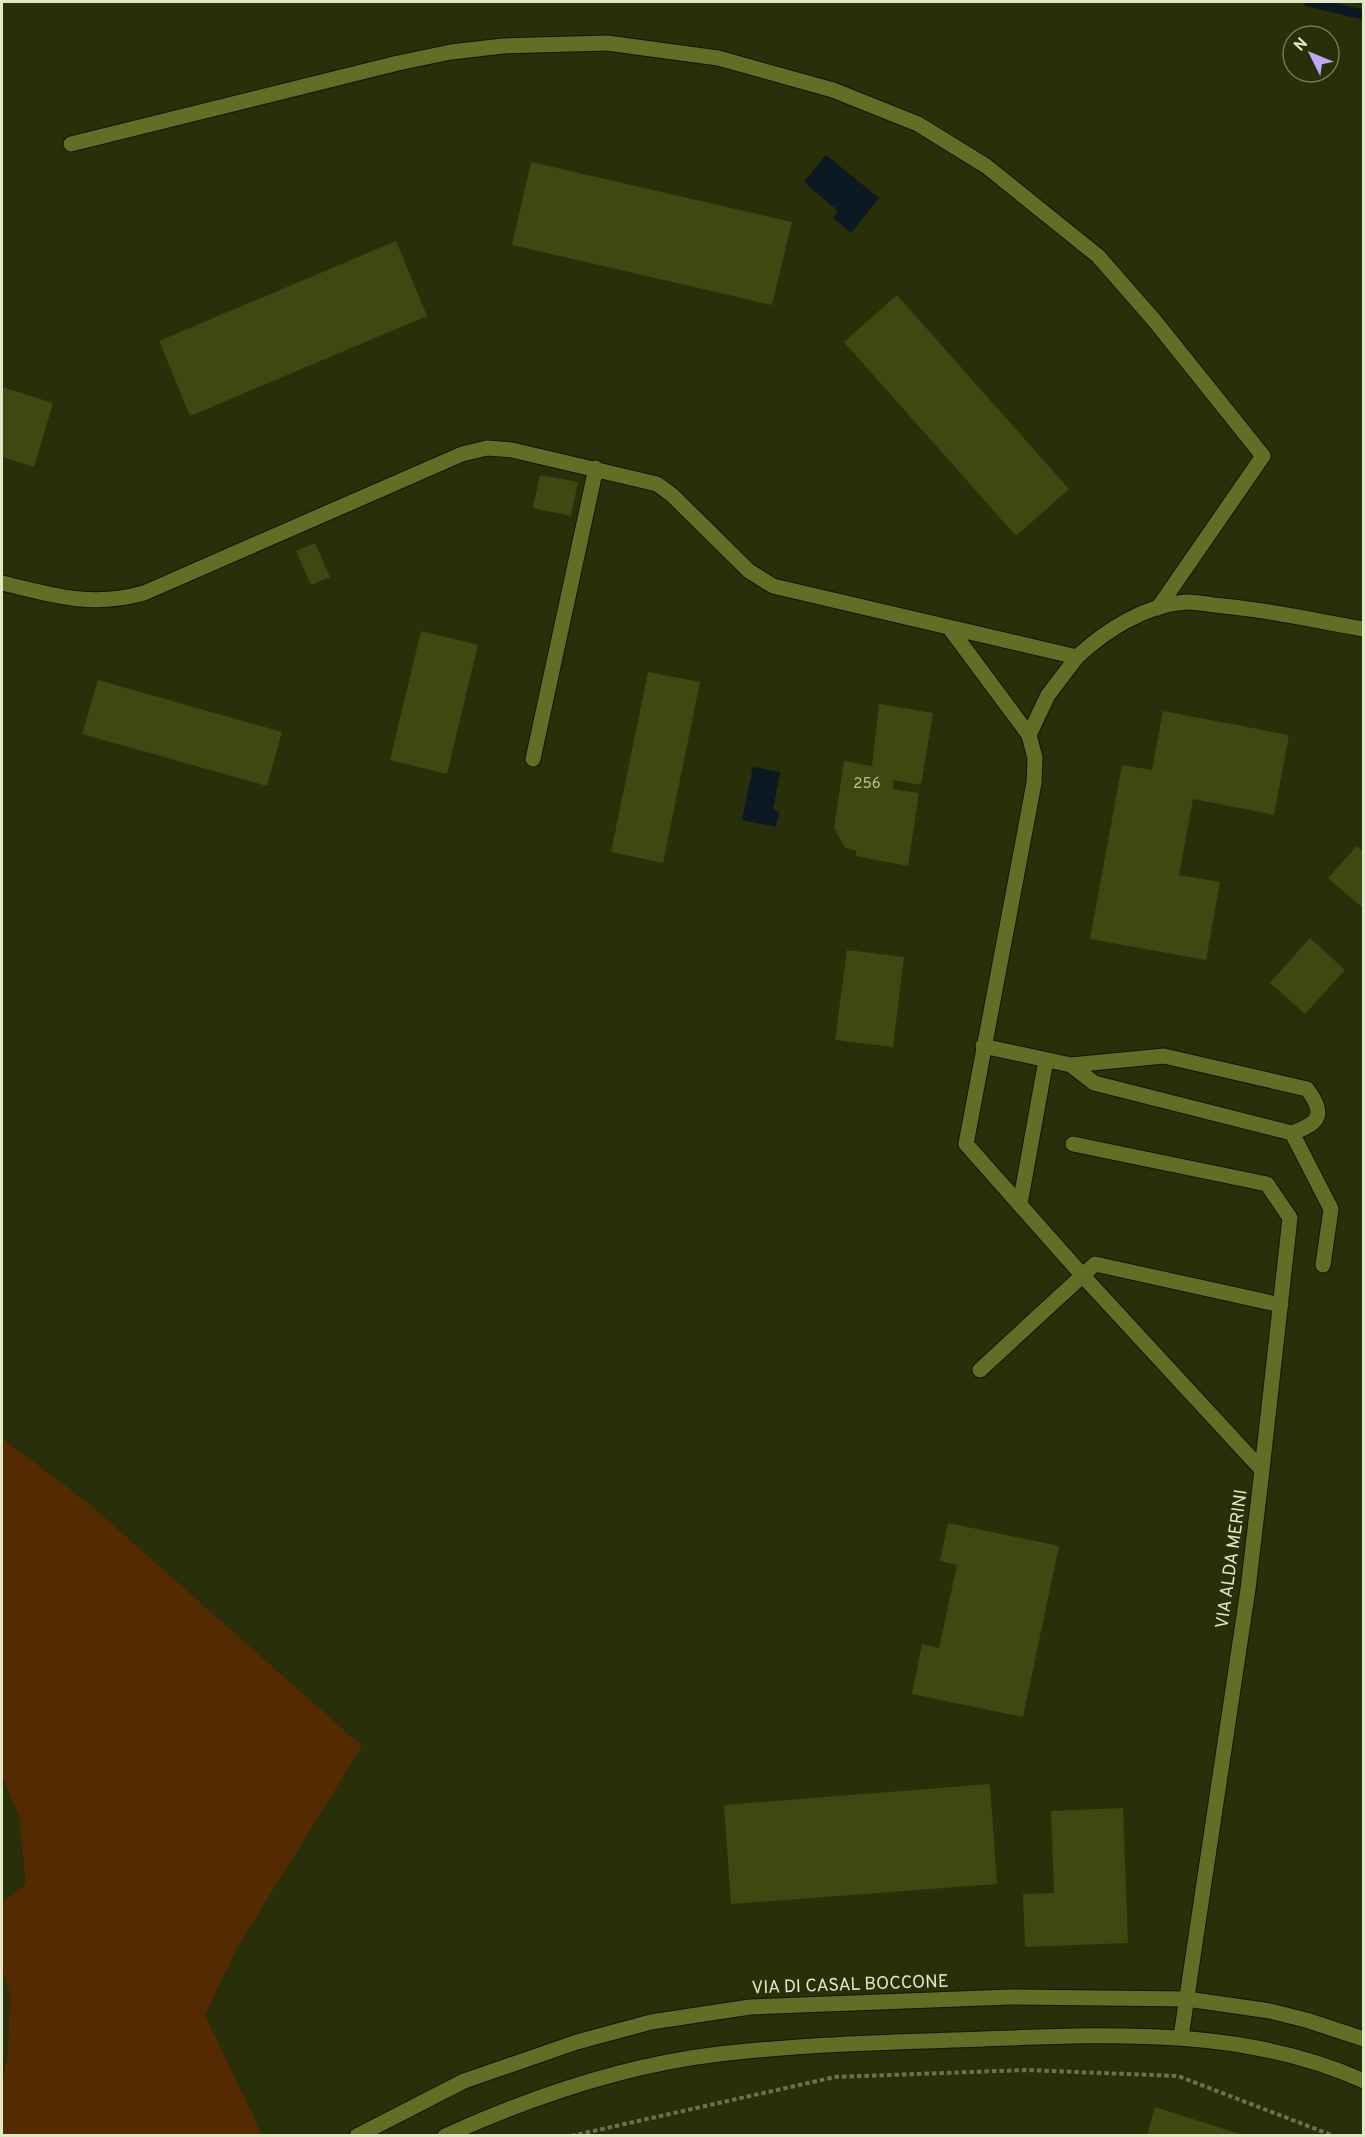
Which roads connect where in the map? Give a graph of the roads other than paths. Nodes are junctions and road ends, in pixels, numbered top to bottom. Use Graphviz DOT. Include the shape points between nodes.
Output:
graph roads {
  1 [pos="71,144"];
  2 [pos="596,468"];
  3 [pos="2,583"];
  4 [pos="1158,608"];
  5 [pos="1364,629"];
  6 [pos="951,630"];
  7 [pos="1077,657"];
  8 [pos="1029,735"];
  9 [pos="533,759"];
  10 [pos="983,1046"];
  11 [pos="1046,1060"];
  12 [pos="1071,1065"];
  13 [pos="1292,1133"];
  14 [pos="1073,1144"];
  15 [pos="1020,1204"];
  16 [pos="1323,1265"];
  17 [pos="1083,1276"];
  18 [pos="1281,1305"];
  19 [pos="980,1370"];
  20 [pos="1262,1470"];
  21 [pos="1187,1999"];
  22 [pos="1181,2037"];
  23 [pos="1364,2039"];
  24 [pos="1364,2081"];
  25 [pos="357,2136"];
  26 [pos="445,2136"];
  1 -- 4 [label="street" via="408,61 451,52 558,42 607,43 718,58 877,106 927,129 986,166 1098,256 1263,456"];
  2 -- 3 [label="street" via="512,450 479,449 124,599 76,600"];
  2 -- 6 [label="street" via="664,488 749,571 772,586"];
  2 -- 9 [label="street"];
  4 -- 5 [label="street" via="1187,602"];
  4 -- 7 [label="street" via="1118,626"];
  6 -- 7 [label="street"];
  6 -- 8 [label="street"];
  7 -- 8 [label="street" via="1048,695"];
  8 -- 10 [label="street" via="1035,758 1034,783"];
  10 -- 11 [label="street"];
  10 -- 15 [label="street, VIA ALDA MERINI" via="966,1144"];
  11 -- 12 [label="street"];
  11 -- 15 [label="street"];
  12 -- 13 [label="street" via="1094,1083"];
  12 -- 13 [label="street" via="1164,1056 1307,1089 1317,1103 1318,1116 1311,1126"];
  13 -- 16 [label="street" via="1331,1209"];
  14 -- 18 [label="street" via="1267,1184 1290,1218"];
  15 -- 17 [label="street, VIA ALDA MERINI"];
  17 -- 18 [label="street" via="1095,1264"];
  17 -- 19 [label="street"];
  17 -- 20 [label="street, VIA ALDA MERINI"];
  18 -- 20 [label="street"];
  20 -- 21 [label="street, VIA ALDA MERINI"];
  21 -- 22 [label="street, VIA ALDA MERINI"];
  21 -- 23 [label="street, VIA DI CASAL BOCCONE" via="1270,2011"];
  21 -- 25 [label="street, VIA DI CASAL BOCCONE" via="884,2000 750,2007 651,2022 577,2042 464,2081"];
  22 -- 24 [label="street" via="1281,2052"];
  22 -- 26 [label="street" via="1063,2036 830,2045 718,2054 561,2090"];
}
